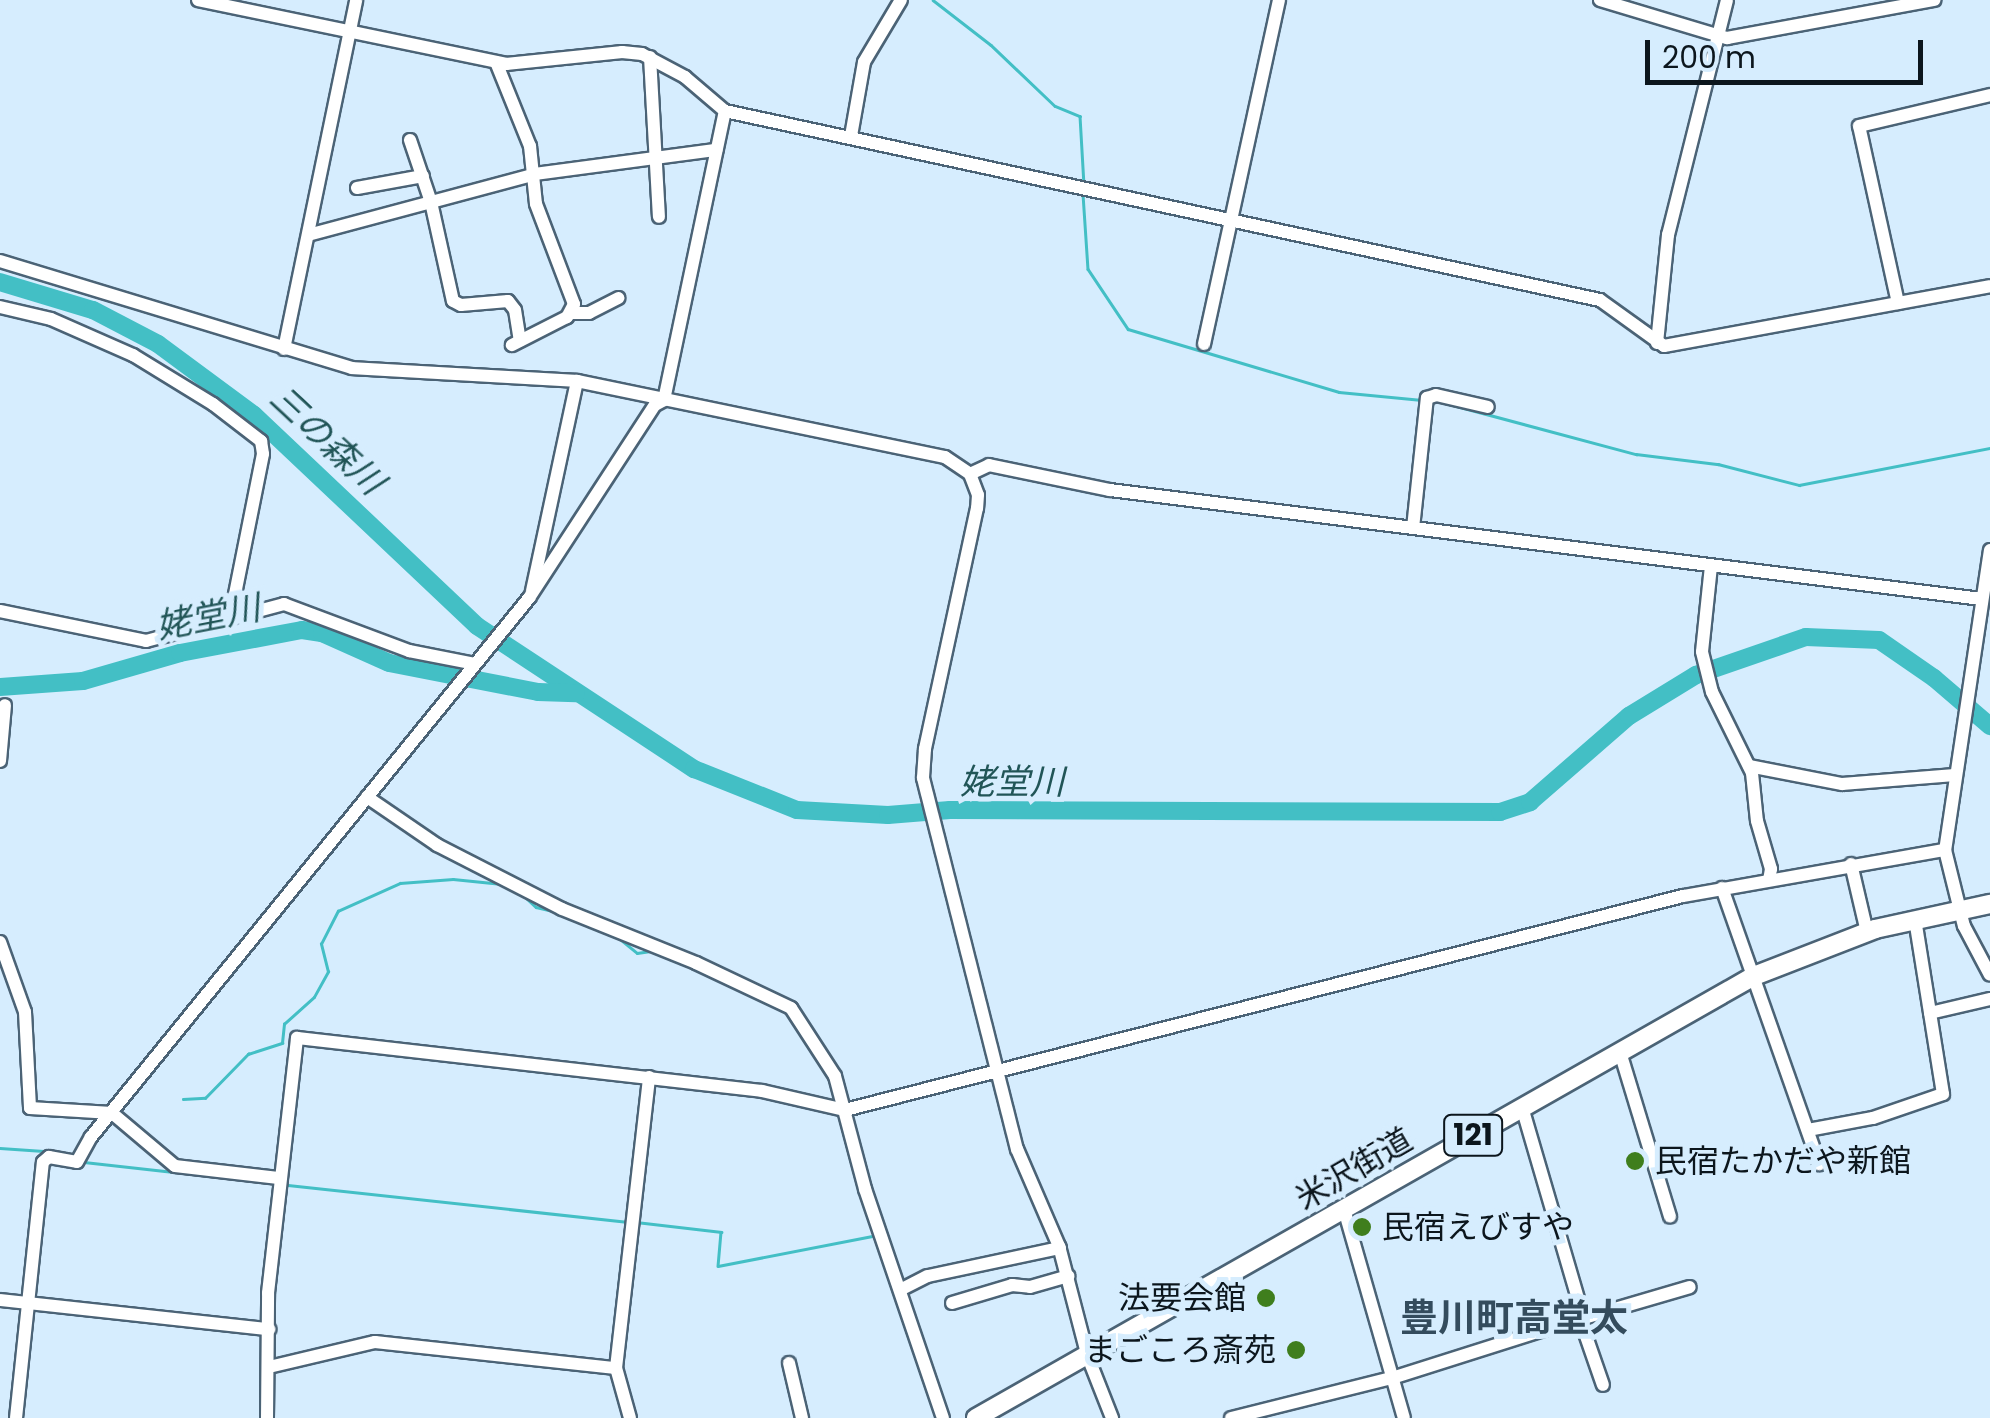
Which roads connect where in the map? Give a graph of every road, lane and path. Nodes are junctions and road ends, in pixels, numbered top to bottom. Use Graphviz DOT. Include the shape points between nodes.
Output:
graph roads {
  1 [pos="198,0"];
  2 [pos="356,0"];
  3 [pos="901,0"];
  4 [pos="1279,0"];
  5 [pos="1600,0"];
  6 [pos="1727,0"];
  7 [pos="1935,0"];
  8 [pos="349,32"];
  9 [pos="1720,38"];
  10 [pos="650,57"];
  11 [pos="496,62"];
  12 [pos="1990,96"];
  13 [pos="725,111"];
  14 [pos="851,136"];
  15 [pos="410,140"];
  16 [pos="716,150"];
  17 [pos="656,156"];
  18 [pos="535,174"];
  19 [pos="423,176"];
  20 [pos="357,188"];
  21 [pos="432,202"];
  22 [pos="659,217"];
  23 [pos="1232,220"];
  24 [pos="308,235"];
  25 [pos="0,261"];
  26 [pos="1990,286"];
  27 [pos="618,298"];
  28 [pos="1898,303"];
  29 [pos="0,307"];
  30 [pos="573,313"];
  31 [pos="1657,343"];
  32 [pos="1204,344"];
  33 [pos="284,349"];
  34 [pos="578,381"];
  35 [pos="664,400"];
  36 [pos="1488,408"];
  37 [pos="970,474"];
  38 [pos="1412,528"];
  39 [pos="1990,550"];
  40 [pos="1711,566"];
  41 [pos="532,593"];
  42 [pos="1982,599"];
  43 [pos="0,611"];
  44 [pos="230,620"];
  45 [pos="477,662"];
  46 [pos="6,705"];
  47 [pos="0,760"];
  48 [pos="1750,766"];
  49 [pos="1956,775"];
  50 [pos="367,797"];
  51 [pos="1945,850"];
  52 [pos="1850,864"];
  53 [pos="1769,880"];
  54 [pos="1722,888"];
  55 [pos="1990,904"];
  56 [pos="1959,910"];
  57 [pos="1915,920"];
  58 [pos="1867,932"];
  59 [pos="0,942"];
  60 [pos="1990,975"];
  61 [pos="1753,977"];
  62 [pos="1990,1000"];
  63 [pos="1930,1012"];
  64 [pos="1620,1052"];
  65 [pos="999,1070"];
  66 [pos="650,1077"];
  67 [pos="1522,1107"];
  68 [pos="846,1110"];
  69 [pos="112,1113"];
  70 [pos="1808,1130"];
  71 [pos="1819,1164"];
  72 [pos="278,1178"];
  73 [pos="1344,1209"];
  74 [pos="1670,1218"];
  75 [pos="1060,1248"];
  76 [pos="1068,1276"];
  77 [pos="1690,1287"];
  78 [pos="900,1290"];
  79 [pos="0,1300"];
  80 [pos="29,1303"];
  81 [pos="952,1304"];
  82 [pos="1581,1315"];
  83 [pos="268,1329"];
  84 [pos="1088,1357"];
  85 [pos="788,1363"];
  86 [pos="269,1366"];
  87 [pos="616,1368"];
  88 [pos="1392,1378"];
  89 [pos="1603,1385"];
  90 [pos="1007,1411"];
  91 [pos="16,1418"];
  92 [pos="267,1418"];
  93 [pos="630,1418"];
  94 [pos="802,1418"];
  95 [pos="943,1418"];
  96 [pos="976,1418"];
  97 [pos="1112,1418"];
  98 [pos="1231,1418"];
  99 [pos="1404,1418"];
  1 -- 8 [label="street"];
  2 -- 8 [label="street"];
  3 -- 14 [label="street" via="864,62"];
  4 -- 23 [label="street"];
  5 -- 9 [label="street"];
  6 -- 9 [label="street"];
  7 -- 9 [label="street"];
  8 -- 11 [label="street"];
  8 -- 24 [label="street"];
  9 -- 31 [label="street" via="1668,235"];
  10 -- 11 [label="street" via="622,52"];
  10 -- 13 [label="street"];
  10 -- 17 [label="street"];
  11 -- 18 [label="street" via="514,98"];
  12 -- 28 [label="street" via="1860,126"];
  13 -- 14 [label="street"];
  13 -- 16 [label="street"];
  14 -- 23 [label="street"];
  15 -- 19 [label="street"];
  16 -- 17 [label="street"];
  16 -- 35 [label="street"];
  17 -- 18 [label="street"];
  17 -- 22 [label="street"];
  18 -- 21 [label="street"];
  18 -- 30 [label="street" via="536,204"];
  19 -- 20 [label="street"];
  19 -- 21 [label="street"];
  21 -- 24 [label="street"];
  21 -- 30 [label="street" via="454,300 508,301 515,310 516,343"];
  23 -- 31 [label="street" via="1600,300"];
  23 -- 32 [label="street"];
  24 -- 33 [label="street"];
  25 -- 33 [label="street"];
  26 -- 28 [label="street"];
  27 -- 30 [label="street" via="589,313"];
  28 -- 31 [label="street" via="1676,345"];
  29 -- 44 [label="street" via="51,319 133,355 261,441 264,454"];
  33 -- 34 [label="street" via="352,368"];
  34 -- 35 [label="street"];
  34 -- 41 [label="street"];
  35 -- 37 [label="street" via="945,458"];
  35 -- 41 [label="street"];
  36 -- 38 [label="street" via="1427,398"];
  37 -- 38 [label="street" via="988,465 1110,490"];
  37 -- 65 [label="street" via="977,508 922,763"];
  38 -- 40 [label="street"];
  39 -- 42 [label="street"];
  40 -- 42 [label="street"];
  40 -- 48 [label="street" via="1702,652 1710,686"];
  41 -- 45 [label="street"];
  42 -- 49 [label="street"];
  43 -- 44 [label="street" via="146,641"];
  44 -- 45 [label="street" via="284,604 409,651"];
  45 -- 50 [label="street"];
  46 -- 47 [label="street"];
  48 -- 49 [label="street" via="1842,784"];
  48 -- 53 [label="street"];
  49 -- 51 [label="street"];
  50 -- 68 [label="street" via="437,845 562,909 784,1002 831,1067"];
  50 -- 69 [label="street"];
  51 -- 52 [label="street"];
  51 -- 56 [label="street"];
  52 -- 53 [label="street"];
  52 -- 58 [label="street"];
  53 -- 54 [label="street"];
  54 -- 61 [label="street"];
  54 -- 65 [label="street"];
  55 -- 56 [label="highway, 米沢街道 / 121"];
  56 -- 57 [label="highway, 米沢街道 / 121"];
  56 -- 60 [label="street"];
  57 -- 58 [label="highway, 米沢街道 / 121"];
  57 -- 63 [label="street"];
  58 -- 61 [label="highway, 米沢街道 / 121"];
  59 -- 69 [label="street" via="25,1012 28,1106"];
  61 -- 64 [label="highway, 米沢街道 / 121"];
  61 -- 70 [label="street"];
  62 -- 63 [label="street"];
  63 -- 70 [label="street" via="1943,1094 1873,1118"];
  64 -- 67 [label="highway, 米沢街道 / 121"];
  64 -- 74 [label="street"];
  65 -- 68 [label="street"];
  65 -- 75 [label="street" via="1020,1160"];
  66 -- 68 [label="street"];
  66 -- 72 [label="street" via="297,1038"];
  66 -- 87 [label="street"];
  67 -- 73 [label="highway, 米沢街道 / 121"];
  67 -- 82 [label="street"];
  68 -- 78 [label="street" via="864,1189"];
  69 -- 72 [label="street" via="175,1166"];
  69 -- 80 [label="street" via="77,1162 42,1162"];
  70 -- 71 [label="street"];
  72 -- 83 [label="street"];
  73 -- 84 [label="highway, 米沢街道 / 121"];
  73 -- 88 [label="street"];
  75 -- 76 [label="street"];
  75 -- 78 [label="street" via="921,1278"];
  76 -- 81 [label="street"];
  76 -- 84 [label="street"];
  77 -- 82 [label="street"];
  78 -- 95 [label="street"];
  79 -- 80 [label="street"];
  80 -- 83 [label="street"];
  80 -- 91 [label="street"];
  82 -- 88 [label="street"];
  82 -- 89 [label="street"];
  83 -- 86 [label="street"];
  84 -- 90 [label="highway, 米沢街道 / 121"];
  84 -- 97 [label="street"];
  85 -- 94 [label="street"];
  86 -- 87 [label="street" via="375,1342"];
  86 -- 92 [label="street"];
  87 -- 93 [label="street"];
  88 -- 98 [label="street"];
  88 -- 99 [label="street"];
  90 -- 96 [label="highway, 米沢街道 / 121"];
}
